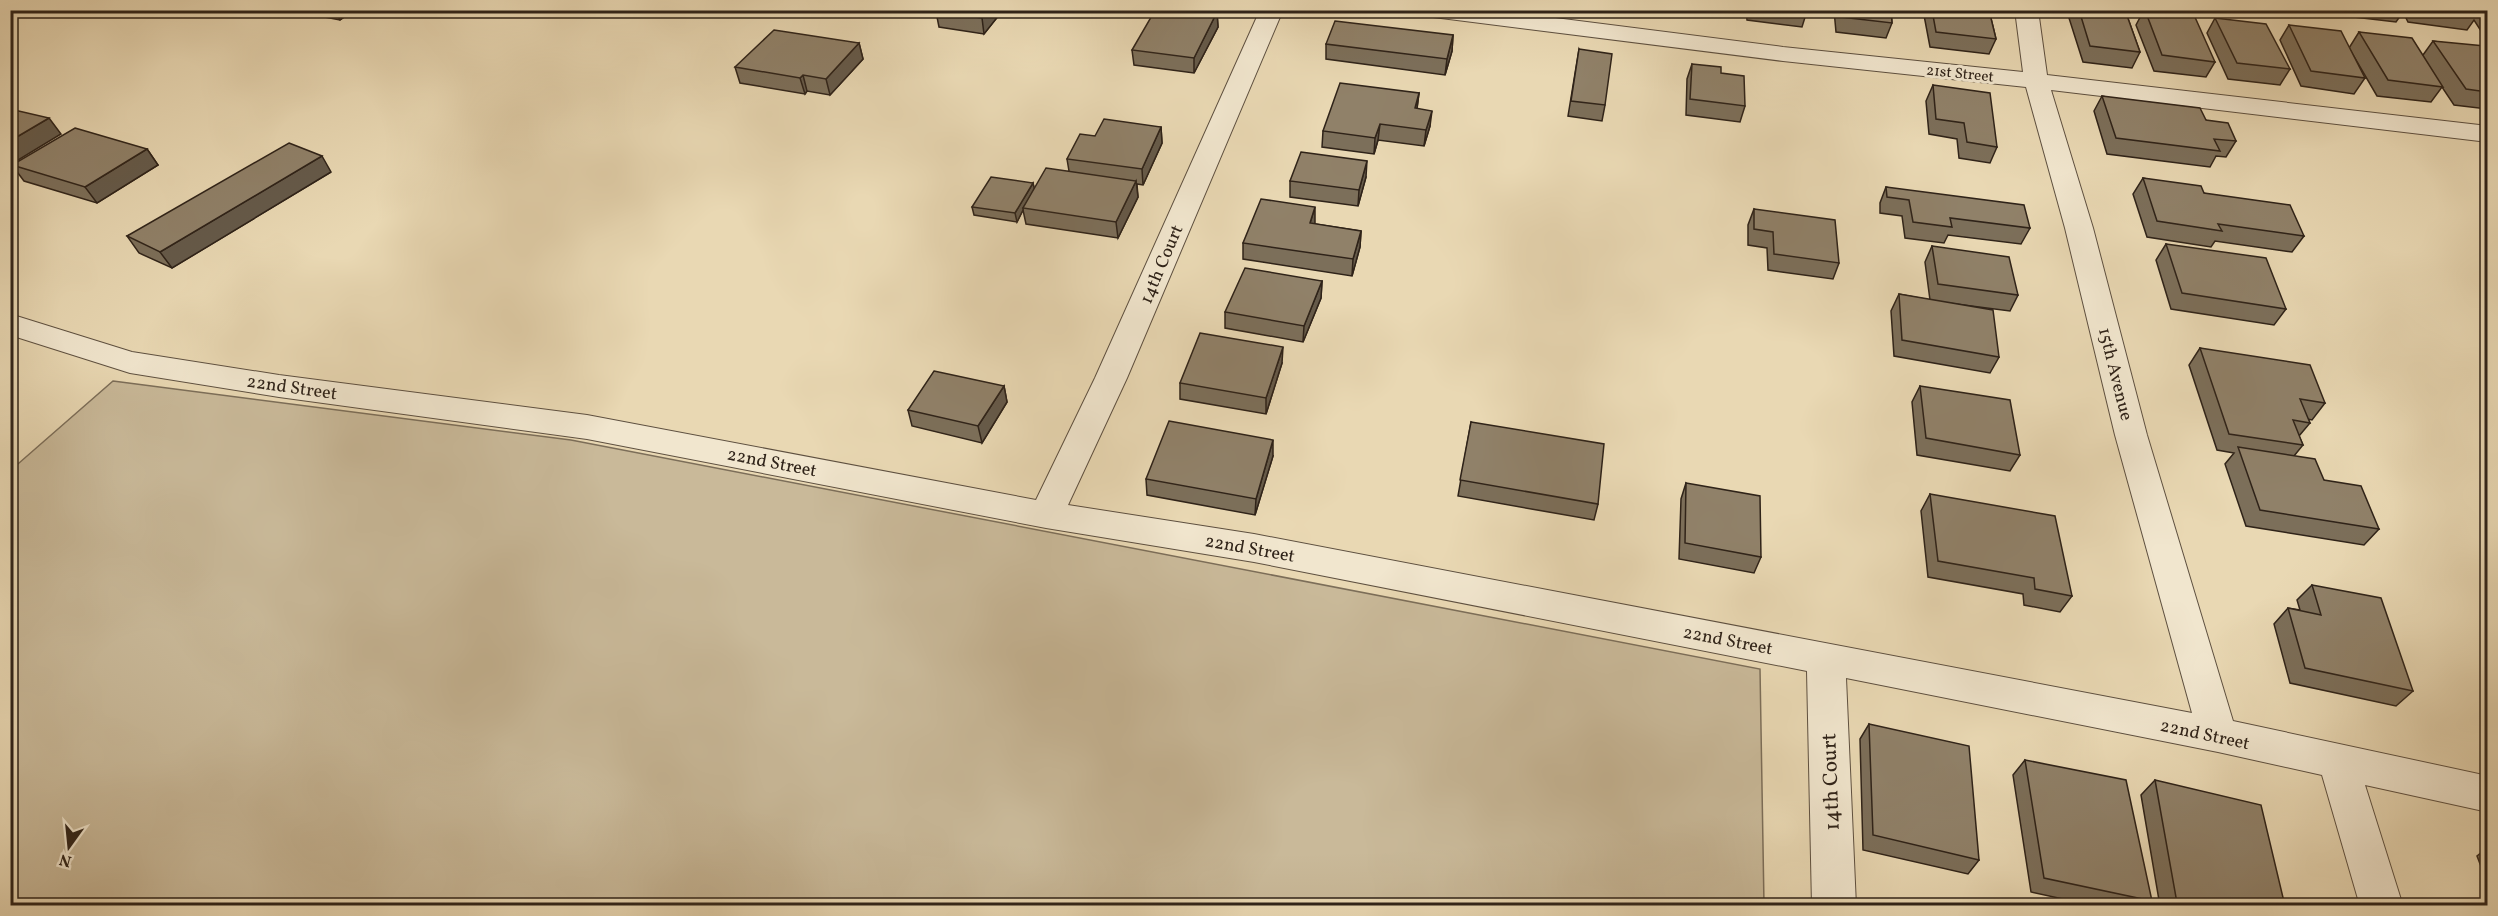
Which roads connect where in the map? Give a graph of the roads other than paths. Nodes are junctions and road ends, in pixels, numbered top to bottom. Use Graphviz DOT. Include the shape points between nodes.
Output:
graph roads {
  1 [pos="1272,10"];
  2 [pos="1433,10"];
  3 [pos="2026,10"];
  4 [pos="2036,81"];
  5 [pos="2487,134"];
  6 [pos="10,324"];
  7 [pos="1046,515"];
  8 [pos="1827,659"];
  9 [pos="2218,735"];
  10 [pos="2338,763"];
  11 [pos="2487,794"];
  12 [pos="1834,906"];
  13 [pos="2382,906"];
  1 -- 7 [label="street, 14th Court" via="1111,378"];
  2 -- 4 [label="street, 21st Street"];
  3 -- 4 [label="street, 15th Avenue"];
  4 -- 5 [label="street, 21st Street"];
  4 -- 9 [label="street, 15th Avenue" via="2079,228 2131,435"];
  6 -- 7 [label="street, 22nd Street" via="130,362 587,427"];
  7 -- 8 [label="street, 22nd Street" via="1254,548"];
  8 -- 9 [label="street, 22nd Street"];
  8 -- 12 [label="street, 14th Court"];
  9 -- 10 [label="street, 22nd Street"];
  10 -- 11 [label="street, 22nd Street"];
  10 -- 13 [label="street"];
}
